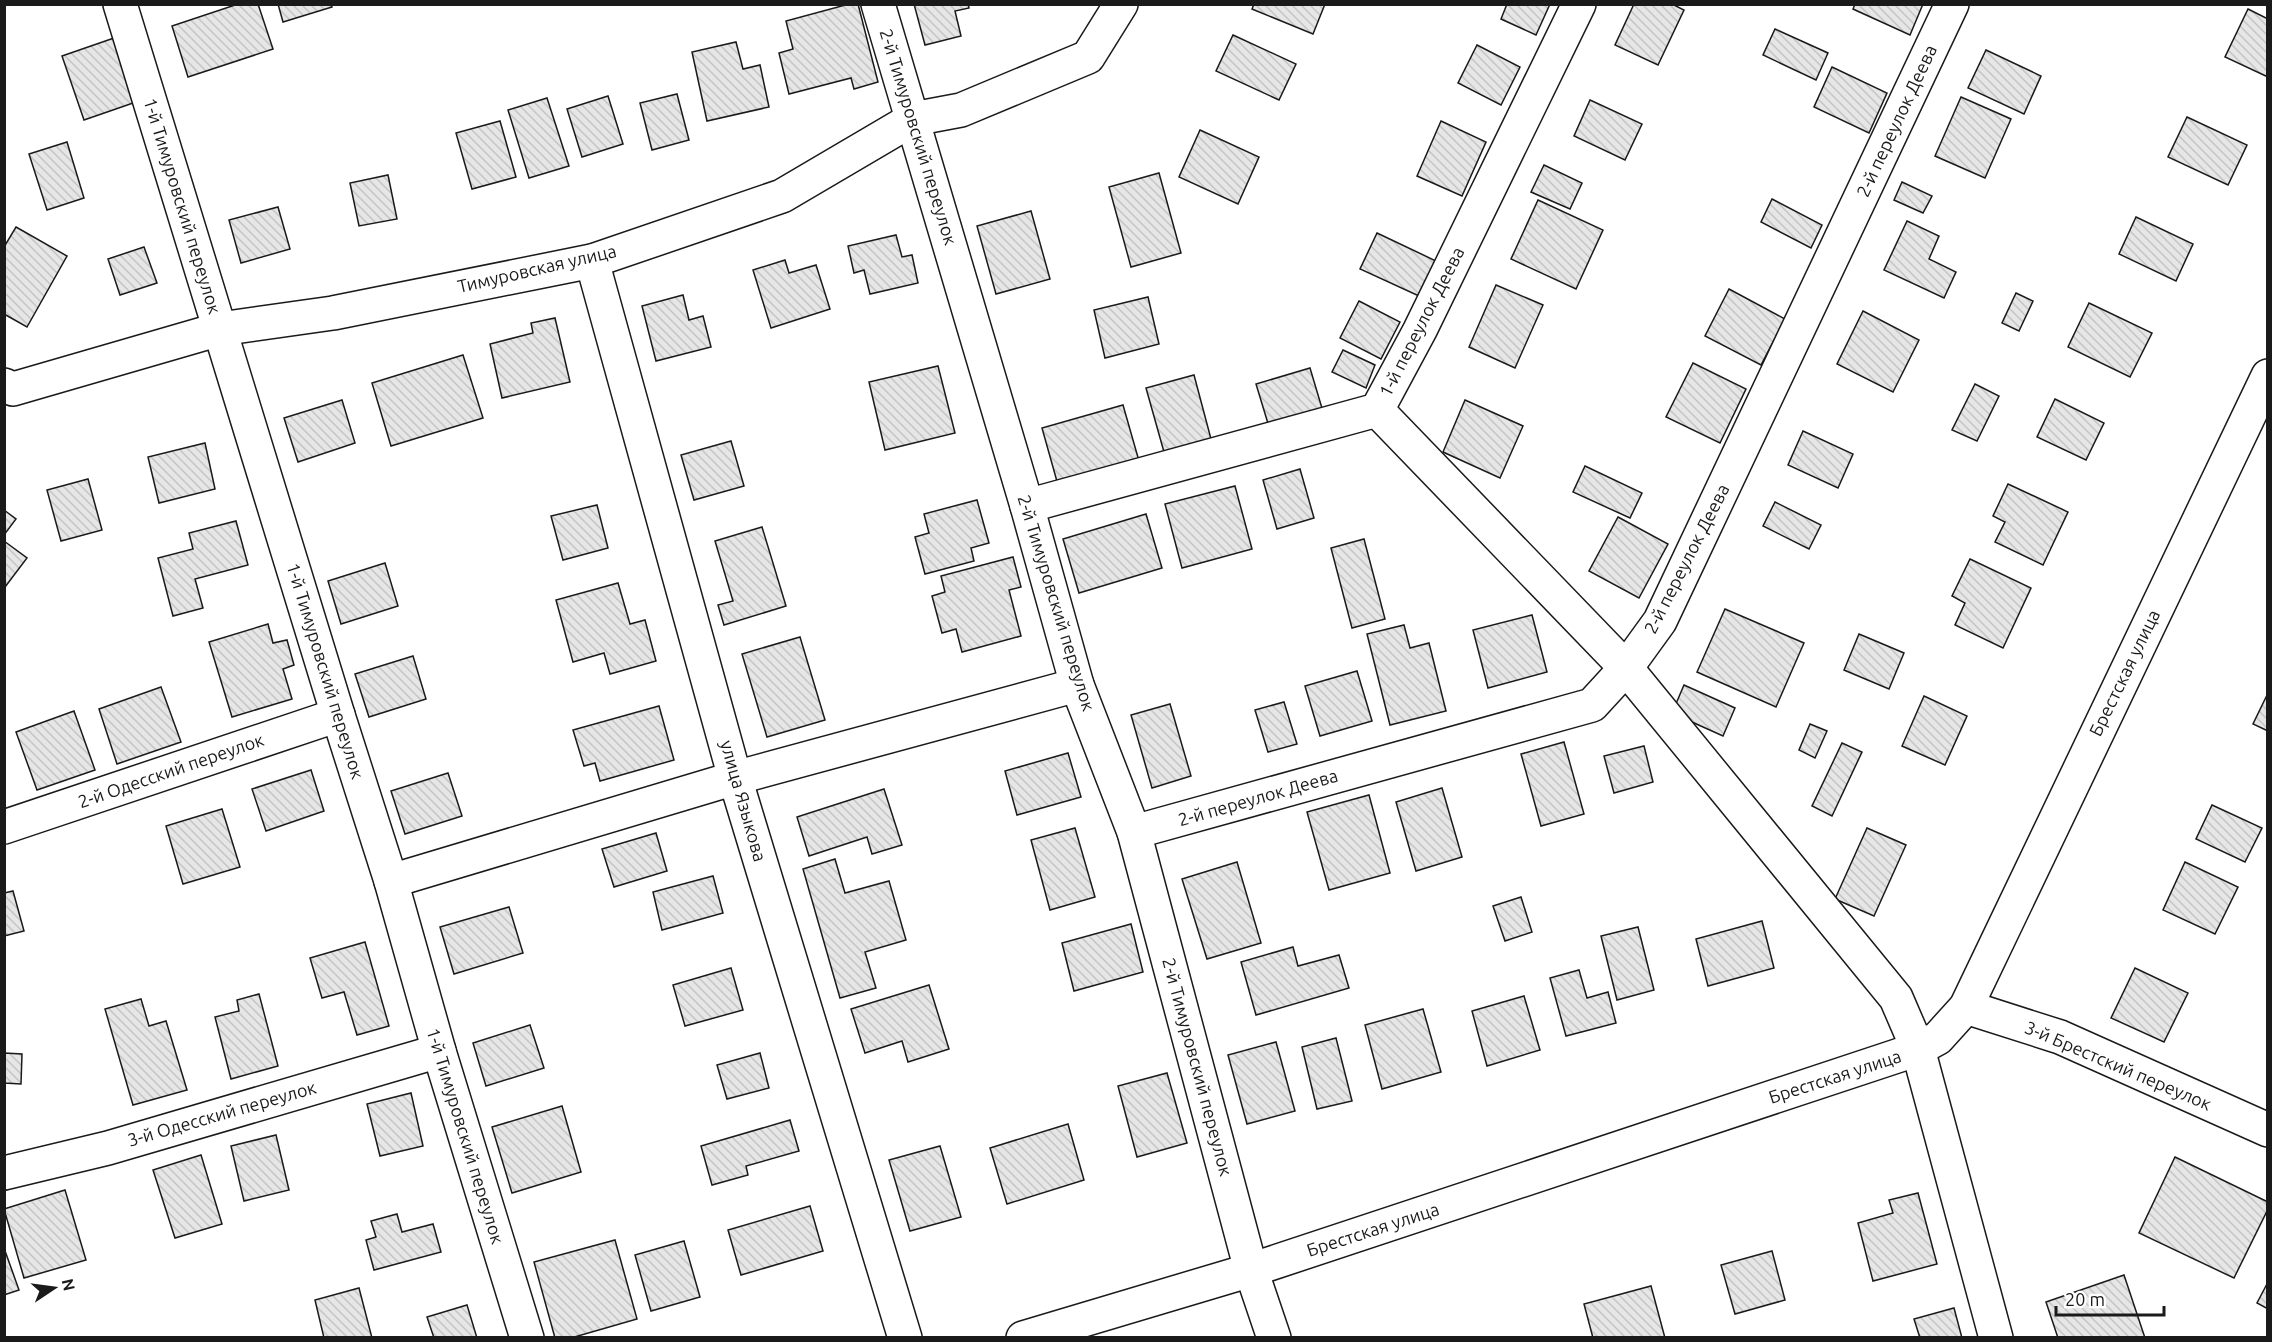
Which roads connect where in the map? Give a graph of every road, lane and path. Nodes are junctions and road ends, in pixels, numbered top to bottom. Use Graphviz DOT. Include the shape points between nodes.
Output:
graph roads {
  1 [pos="120,4"];
  2 [pos="878,4"];
  3 [pos="1121,4"];
  4 [pos="1579,4"];
  5 [pos="1952,4"];
  6 [pos="913,119"];
  7 [pos="592,261"];
  8 [pos="220,329"];
  9 [pos="2268,376"];
  10 [pos="4,385"];
  11 [pos="1377,410"];
  12 [pos="1027,506"];
  13 [pos="1626,668"];
  14 [pos="1077,685"];
  15 [pos="338,715"];
  16 [pos="735,778"];
  17 [pos="4,827"];
  18 [pos="1134,832"];
  19 [pos="391,881"];
  20 [pos="1966,1006"];
  21 [pos="1918,1049"];
  22 [pos="439,1051"];
  23 [pos="2268,1130"];
  24 [pos="4,1173"];
  25 [pos="1251,1270"];
  26 [pos="527,1338"];
  27 [pos="905,1338"];
  28 [pos="1023,1338"];
  29 [pos="1274,1338"];
  30 [pos="1996,1338"];
  1 -- 8 [label="street, 1-й Тимуровский переулок"];
  2 -- 6 [label="street, 2-й Тимуровский переулок"];
  3 -- 6 [label="street, Тимуровская улица" via="1088,57 961,110"];
  4 -- 11 [label="street, 1-й переулок Деева"];
  5 -- 13 [label="street, 2-й переулок Деева" via="1660,621"];
  6 -- 7 [label="street, Тимуровская улица" via="782,196"];
  6 -- 12 [label="street, 2-й Тимуровский переулок"];
  7 -- 8 [label="street, Тимуровская улица" via="333,313"];
  7 -- 16 [label="street, улица Языкова"];
  8 -- 10 [label="street, Тимуровская улица" via="13,390"];
  8 -- 15 [label="street, 1-й Тимуровский переулок"];
  9 -- 20 [label="street, Брестская улица"];
  11 -- 12 [label="street, 1-й переулок Деева"];
  11 -- 13 [label="street"];
  12 -- 14 [label="street, 2-й Тимуровский переулок"];
  13 -- 18 [label="street, 2-й переулок Деева" via="1592,705"];
  13 -- 21 [label="street" via="1896,998"];
  14 -- 16 [label="street"];
  14 -- 18 [label="street, 2-й Тимуровский переулок"];
  15 -- 17 [label="street, 2-й Одесский переулок"];
  15 -- 19 [label="street, 1-й Тимуровский переулок"];
  16 -- 19 [label="street"];
  16 -- 27 [label="street, улица Языкова"];
  18 -- 25 [label="street, 2-й Тимуровский переулок"];
  19 -- 22 [label="street, 1-й Тимуровский переулок"];
  20 -- 21 [label="street, Брестская улица" via="1938,1038"];
  20 -- 23 [label="street, 3-й Брестский переулок" via="2060,1037"];
  21 -- 25 [label="street, Брестская улица"];
  21 -- 30 [label="street"];
  22 -- 24 [label="street, 3-й Одесский переулок" via="108,1148"];
  22 -- 26 [label="street, 1-й Тимуровский переулок"];
  25 -- 28 [label="street, Брестская улица"];
  25 -- 29 [label="street, 2-й Тимуровский переулок"];
}
